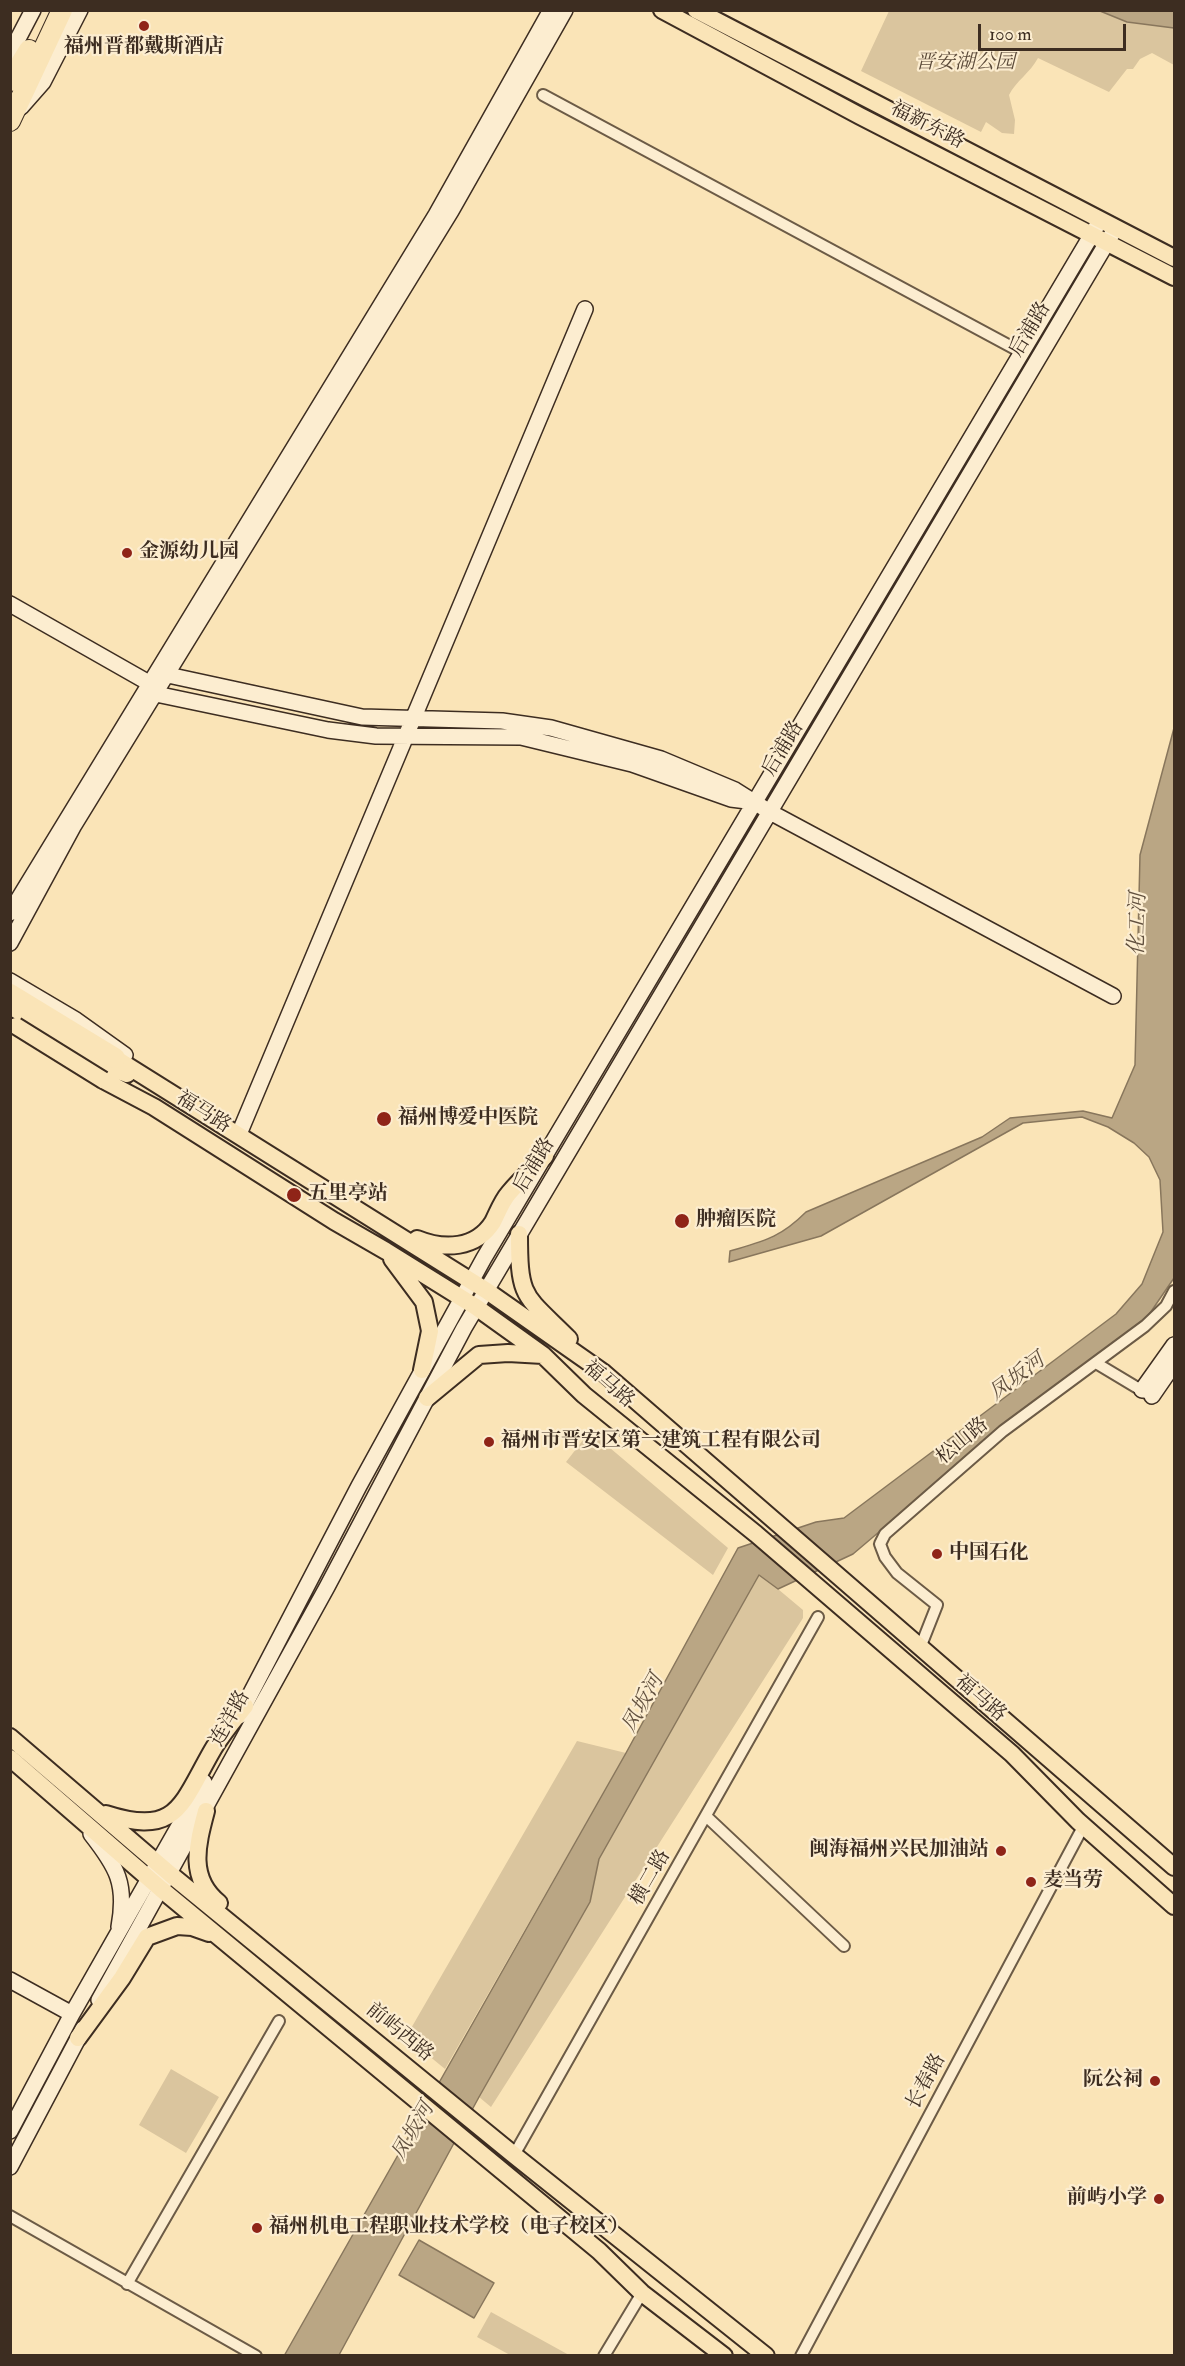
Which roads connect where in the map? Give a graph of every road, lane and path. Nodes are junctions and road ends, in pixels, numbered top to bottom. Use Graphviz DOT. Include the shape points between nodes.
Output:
graph roads {
  1 [pos="33,10"];
  2 [pos="48,10"];
  3 [pos="62,10"];
  4 [pos="80,10"];
  5 [pos="551,10"];
  6 [pos="565,10"];
  7 [pos="662,10"];
  8 [pos="696,10"];
  9 [pos="18,70"];
  10 [pos="543,95"];
  11 [pos="12,117"];
  12 [pos="1104,230"];
  13 [pos="1174,258"];
  14 [pos="1174,277"];
  15 [pos="585,309"];
  16 [pos="1021,352"];
  17 [pos="10,604"];
  18 [pos="168,675"];
  19 [pos="153,688"];
  20 [pos="411,719"];
  21 [pos="405,736"];
  22 [pos="753,802"];
  23 [pos="770,812"];
  24 [pos="10,914"];
  25 [pos="10,943"];
  26 [pos="10,969"];
  27 [pos="10,981"];
  28 [pos="10,994"];
  29 [pos="33,994"];
  30 [pos="1113,996"];
  31 [pos="10,1006"];
  32 [pos="10,1023"];
  33 [pos="10,1031"];
  34 [pos="115,1058"];
  35 [pos="164,1088"];
  36 [pos="154,1107"];
  37 [pos="239,1134"];
  38 [pos="545,1156"];
  39 [pos="378,1222"];
  40 [pos="519,1234"];
  41 [pos="386,1251"];
  42 [pos="472,1281"];
  43 [pos="486,1290"];
  44 [pos="1174,1291"];
  45 [pos="469,1303"];
  46 [pos="1174,1345"];
  47 [pos="543,1355"];
  48 [pos="1096,1363"];
  49 [pos="1174,1364"];
  50 [pos="422,1370"];
  51 [pos="604,1373"];
  52 [pos="1147,1393"];
  53 [pos="427,1398"];
  54 [pos="818,1617"];
  55 [pos="920,1648"];
  56 [pos="245,1706"];
  57 [pos="10,1737"];
  58 [pos="10,1758"];
  59 [pos="70,1809"];
  60 [pos="206,1811"];
  61 [pos="101,1813"];
  62 [pos="707,1817"];
  63 [pos="1084,1825"];
  64 [pos="1174,1867"];
  65 [pos="165,1869"];
  66 [pos="155,1884"];
  67 [pos="1174,1906"];
  68 [pos="117,1936"];
  69 [pos="226,1943"];
  70 [pos="844,1946"];
  71 [pos="10,1980"];
  72 [pos="314,1991"];
  73 [pos="72,2014"];
  74 [pos="279,2021"];
  75 [pos="78,2037"];
  76 [pos="10,2131"];
  77 [pos="514,2155"];
  78 [pos="10,2167"];
  79 [pos="10,2216"];
  80 [pos="128,2284"];
  81 [pos="642,2293"];
  82 [pos="256,2355"];
  83 [pos="604,2355"];
  84 [pos="724,2355"];
  85 [pos="766,2355"];
  86 [pos="801,2355"];
  1 -- 9 [label="main road"];
  2 -- 9 [label="highway"];
  3 -- 9 [label="highway"];
  4 -- 11 [label="main road" via="43,82"];
  5 -- 19 [label="main road" via="432,221"];
  6 -- 18 [label="main road" via="456,202"];
  7 -- 12 [label="main road, 福新东路" via="860,116"];
  8 -- 12 [label="main road, 福新东路"];
  9 -- 11 [label="highway"];
  10 -- 16 [label="street"];
  12 -- 13 [label="main road, 福新东路"];
  12 -- 14 [label="main road, 福新东路"];
  12 -- 16 [label="main road, 后浦路"];
  12 -- 23 [label="main road, 后浦路"];
  15 -- 20 [label="main road"];
  16 -- 22 [label="main road, 后浦路"];
  17 -- 19 [label="main road"];
  18 -- 19 [label="main road"];
  18 -- 20 [label="main road" via="362,717"];
  19 -- 21 [label="main road" via="317,728"];
  19 -- 24 [label="main road"];
  19 -- 25 [label="main road"];
  20 -- 21 [label="main road"];
  20 -- 22 [label="main road" via="502,721 551,728 661,759 717,781"];
  21 -- 22 [label="main road" via="502,736 540,741 632,764 730,799"];
  21 -- 37 [label="main road"];
  22 -- 23 [label="main road"];
  22 -- 38 [label="main road, 后浦路"];
  23 -- 30 [label="main road"];
  23 -- 40 [label="main road, 后浦路"];
  26 -- 29 [label="main road"];
  27 -- 29 [label="main road"];
  28 -- 34 [label="highway"];
  29 -- 35 [label="main road" via="90,1029"];
  31 -- 35 [label="main road, 福马路" via="109,1067"];
  32 -- 36 [label="main road, 福马路, bridge"];
  33 -- 36 [label="main road" via="91,1081"];
  34 -- 35 [label="main road, 福马路"];
  35 -- 37 [label="main road, 福马路"];
  36 -- 41 [label="main road, 福马路"];
  37 -- 39 [label="main road, 福马路"];
  38 -- 39 [label="main road" via="508,1194 487,1229 470,1241 454,1246 435,1245"];
  38 -- 42 [label="main road, 后浦路"];
  39 -- 42 [label="main road, 福马路"];
  40 -- 43 [label="main road, 后浦路"];
  40 -- 51 [label="main road" via="519,1280 524,1294"];
  41 -- 45 [label="main road, 福马路"];
  41 -- 50 [label="main road" via="424,1302 430,1331"];
  42 -- 43 [label="main road, 福马路"];
  42 -- 45 [label="main road, 连洋路"];
  43 -- 45 [label="main road, 连洋路"];
  43 -- 51 [label="main road, 福马路"];
  44 -- 48 [label="street, 松山路" via="1161,1313"];
  45 -- 47 [label="main road, 福马路"];
  45 -- 50 [label="main road, 连洋路"];
  45 -- 53 [label="main road, 连洋路"];
  46 -- 52 [label="main road"];
  47 -- 53 [label="main road" via="478,1355"];
  47 -- 63 [label="main road, 福马路" via="584,1395 756,1534 1012,1754"];
  48 -- 52 [label="street"];
  48 -- 55 [label="street, 松山路" via="1003,1431 885,1534 880,1544 890,1564 937,1605"];
  49 -- 52 [label="main road"];
  50 -- 56 [label="main road, 连洋路" via="310,1576"];
  51 -- 55 [label="main road, 福马路"];
  53 -- 60 [label="main road, 连洋路"];
  54 -- 62 [label="street, 横二路"];
  55 -- 64 [label="main road, 福马路"];
  56 -- 61 [label="main road" via="174,1812 143,1823"];
  56 -- 65 [label="main road, 连洋路"];
  57 -- 61 [label="main road, 前屿西路"];
  58 -- 59 [label="main road, 前屿西路"];
  59 -- 66 [label="main road, 前屿西路"];
  59 -- 68 [label="main road" via="113,1862 123,1889"];
  60 -- 65 [label="main road, 连洋路"];
  60 -- 72 [label="main road" via="196,1858 205,1889"];
  61 -- 65 [label="main road, 前屿西路"];
  62 -- 70 [label="street"];
  62 -- 77 [label="street, 横二路"];
  63 -- 67 [label="main road, 福马路"];
  63 -- 86 [label="street, 长春路"];
  65 -- 66 [label="main road, 连洋路"];
  65 -- 72 [label="main road, 前屿西路"];
  66 -- 68 [label="main road, 连洋路"];
  66 -- 69 [label="main road, 前屿西路"];
  66 -- 75 [label="main road, 连洋路"];
  68 -- 73 [label="main road, 连洋路"];
  69 -- 75 [label="main road" via="184,1926 147,1937"];
  69 -- 81 [label="main road, 前屿西路" via="599,2251"];
  71 -- 73 [label="main road"];
  72 -- 77 [label="main road, 前屿西路"];
  73 -- 76 [label="main road, 连洋路"];
  74 -- 80 [label="street"];
  75 -- 78 [label="main road, 连洋路"];
  77 -- 85 [label="main road, 前屿西路"];
  79 -- 80 [label="street"];
  80 -- 82 [label="street"];
  81 -- 83 [label="street"];
  81 -- 84 [label="main road, 前屿西路"];
}
